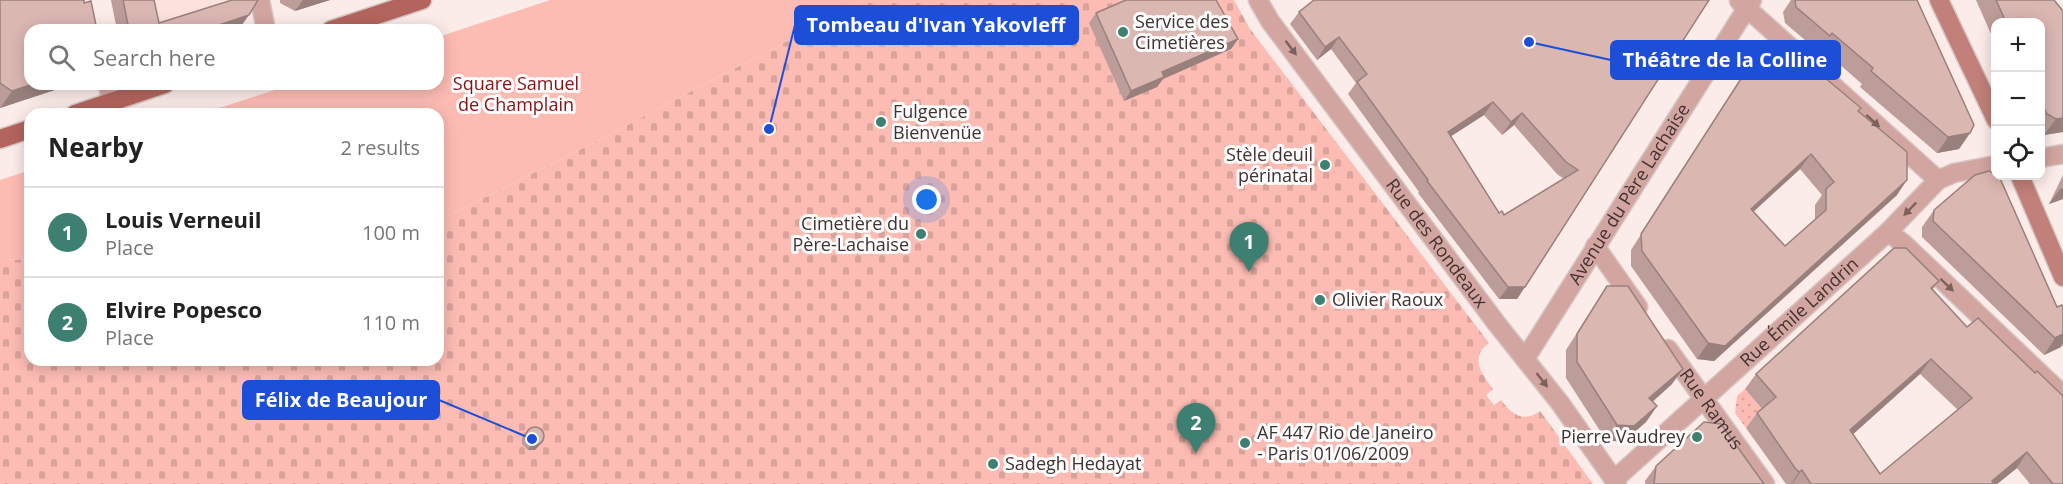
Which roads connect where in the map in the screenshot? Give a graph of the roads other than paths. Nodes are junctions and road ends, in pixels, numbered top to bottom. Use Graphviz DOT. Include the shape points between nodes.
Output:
graph roads {
  1 [pos="260,0"];
  2 [pos="422,0"];
  3 [pos="1258,0"];
  4 [pos="1939,0"];
  5 [pos="1745,3"];
  6 [pos="265,24"];
  7 [pos="349,24"];
  8 [pos="128,90"];
  9 [pos="110,93"];
  10 [pos="85,108"];
  11 [pos="1991,111"];
  12 [pos="24,131"];
  13 [pos="0,138"];
  14 [pos="2063,154"];
  15 [pos="2045,157"];
  16 [pos="1991,166"];
  17 [pos="1938,180"];
  18 [pos="2022,180"];
  19 [pos="1888,232"];
  20 [pos="1595,246"];
  21 [pos="2063,277"];
  22 [pos="1525,359"];
  23 [pos="2063,395"];
  24 [pos="1704,399"];
  25 [pos="1616,482"];
  26 [pos="1765,484"];
  1 -- 6 [label="street"];
  2 -- 7 [label="main road"];
  3 -- 22 [label="street, Rue des Rondeaux, one-way" via="1277,31"];
  4 -- 11 [label="main road"];
  5 -- 17 [label="street, one-way"];
  5 -- 20 [label="street, Avenue du Père Lachaise"];
  8 -- 9 [label="main road"];
  9 -- 10 [label="main road"];
  12 -- 13 [label="main road"];
  14 -- 15 [label="street"];
  16 -- 17 [label="street, Rue Émile Landrin"];
  17 -- 19 [label="street, Rue Émile Landrin, one-way"];
  18 -- 21 [label="main road"];
  19 -- 23 [label="street, one-way"];
  19 -- 24 [label="street, Rue Émile Landrin"];
  20 -- 22 [label="street, Avenue du Père Lachaise"];
  20 -- 24 [label="street, Rue Ramus"];
  22 -- 25 [label="street, Rue des Rondeaux, one-way"];
  24 -- 25 [label="street, Rue Émile Landrin"];
  24 -- 26 [label="street, Rue Ramus"];
}
